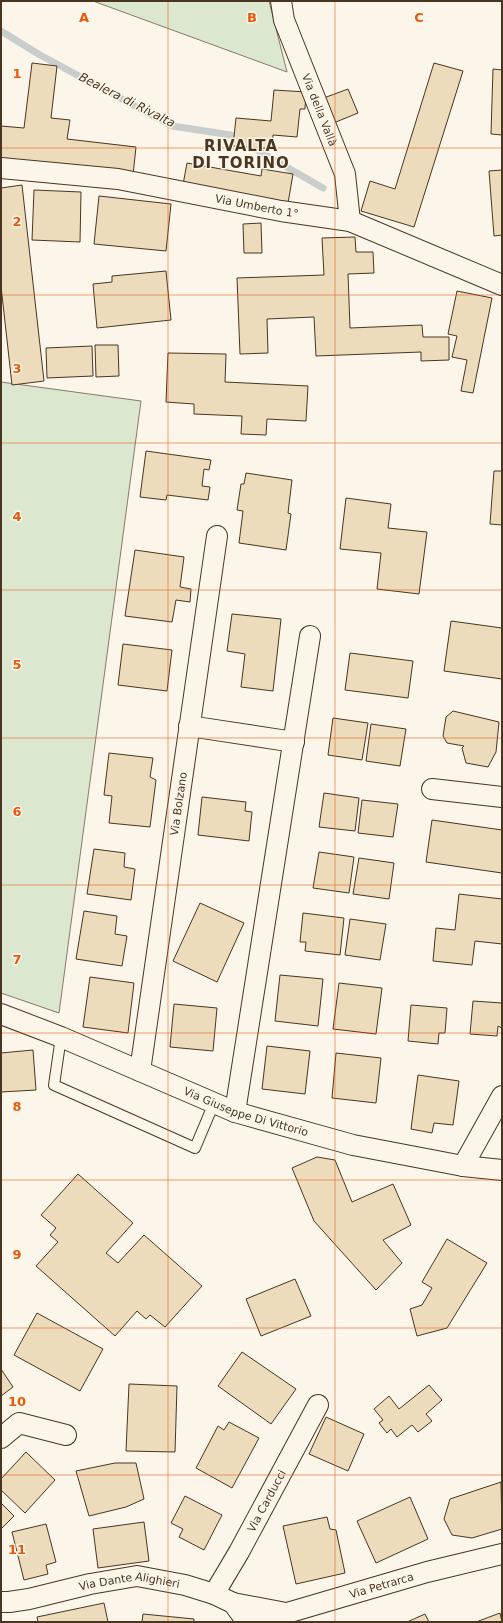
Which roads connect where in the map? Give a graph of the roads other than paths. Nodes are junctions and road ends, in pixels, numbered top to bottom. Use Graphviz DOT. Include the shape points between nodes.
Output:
graph roads {
  1 [pos="281,1"];
  2 [pos="1,168"];
  3 [pos="350,221"];
  4 [pos="502,285"];
  5 [pos="217,536"];
  6 [pos="310,636"];
  7 [pos="189,726"];
  8 [pos="294,742"];
  9 [pos="432,789"];
  10 [pos="502,796"];
  11 [pos="1,1014"];
  12 [pos="61,1037"];
  13 [pos="140,1071"];
  14 [pos="502,1096"];
  15 [pos="214,1103"];
  16 [pos="235,1112"];
  17 [pos="463,1166"];
  18 [pos="502,1170"];
  19 [pos="318,1405"];
  20 [pos="66,1435"];
  21 [pos="1,1438"];
  22 [pos="502,1554"];
  23 [pos="214,1594"];
  24 [pos="1,1602"];
  25 [pos="233,1603"];
  26 [pos="287,1613"];
  27 [pos="247,1622"];
  28 [pos="262,1622"];
  1 -- 3 [label="street, Via della Vallà" via="284,20 345,174"];
  2 -- 3 [label="street, Via Umberto 1°" via="118,179 280,211"];
  3 -- 4 [label="street, Via Umberto 1°"];
  5 -- 7 [label="street, Via Bolzano"];
  6 -- 8 [label="street"];
  7 -- 8 [label="street"];
  7 -- 13 [label="street, Via Bolzano"];
  8 -- 16 [label="street"];
  9 -- 10 [label="street"];
  11 -- 12 [label="street, Via Giuseppe Di Vittorio"];
  12 -- 13 [label="street, Via Giuseppe Di Vittorio"];
  12 -- 15 [label="lane" via="54,1085 195,1148"];
  13 -- 15 [label="street, Via Giuseppe Di Vittorio"];
  14 -- 17 [label="street"];
  15 -- 16 [label="street, Via Giuseppe Di Vittorio"];
  16 -- 17 [label="street, Via Giuseppe Di Vittorio" via="352,1145"];
  17 -- 18 [label="street, Via Giuseppe Di Vittorio"];
  19 -- 23 [label="street, Via Carducci"];
  20 -- 21 [label="street" via="19,1423"];
  22 -- 26 [label="street, Via Petrarca" via="427,1572"];
  23 -- 24 [label="street, Via Dante Alighieri" via="185,1585 137,1576 29,1599"];
  23 -- 25 [label="street, Via Dante Alighieri"];
  25 -- 26 [label="street"];
  25 -- 27 [label="street, Via Dante Alighieri"];
  26 -- 28 [label="street, Via Petrarca"];
}
